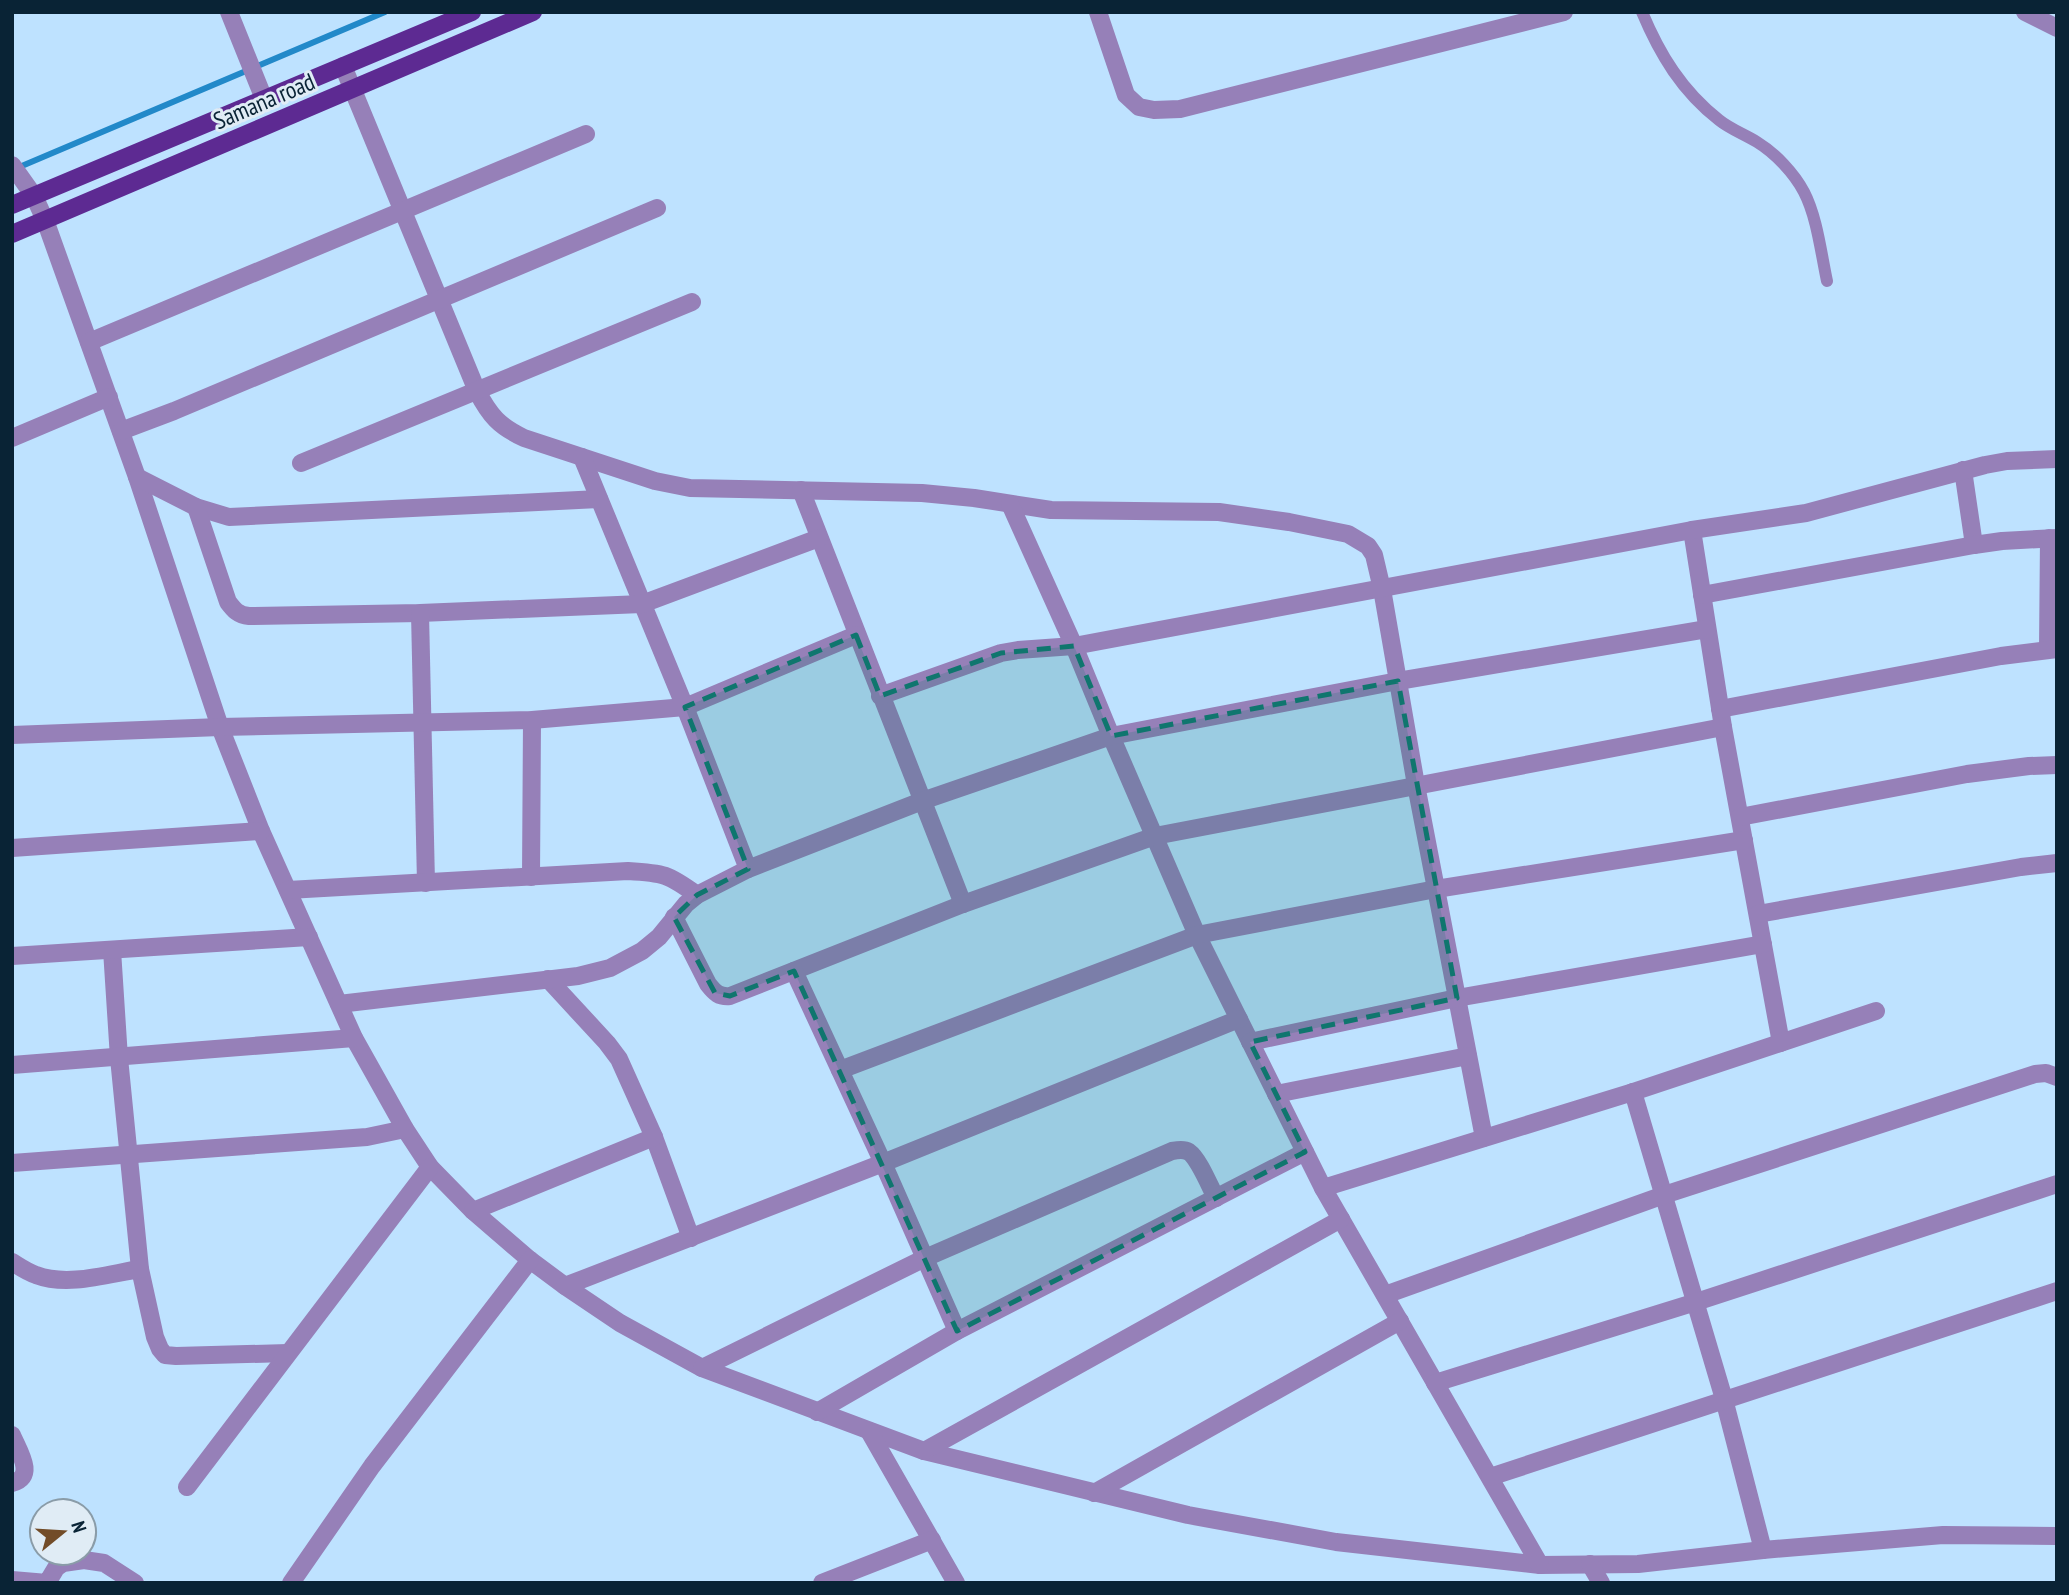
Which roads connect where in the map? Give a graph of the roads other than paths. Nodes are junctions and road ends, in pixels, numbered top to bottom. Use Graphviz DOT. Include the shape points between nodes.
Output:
graph roads {
  1 [pos="229,12"];
  2 [pos="472,12"];
  3 [pos="533,12"];
  4 [pos="1098,12"];
  5 [pos="1564,12"];
  6 [pos="1642,12"];
  7 [pos="2025,12"];
  8 [pos="2057,28"];
  9 [pos="343,66"];
  10 [pos="353,90"];
  11 [pos="264,99"];
  12 [pos="586,134"];
  13 [pos="17,171"];
  14 [pos="34,196"];
  15 [pos="12,205"];
  16 [pos="657,208"];
  17 [pos="402,209"];
  18 [pos="45,219"];
  19 [pos="12,234"];
  20 [pos="1827,281"];
  21 [pos="439,298"];
  22 [pos="692,302"];
  23 [pos="89,342"];
  24 [pos="477,391"];
  25 [pos="109,397"];
  26 [pos="121,431"];
  27 [pos="12,438"];
  28 [pos="582,457"];
  29 [pos="2057,459"];
  30 [pos="301,463"];
  31 [pos="1963,470"];
  32 [pos="137,477"];
  33 [pos="801,490"];
  34 [pos="599,499"];
  35 [pos="1010,504"];
  36 [pos="196,507"];
  37 [pos="1692,530"];
  38 [pos="819,538"];
  39 [pos="2053,538"];
  40 [pos="1974,545"];
  41 [pos="1382,589"];
  42 [pos="1702,595"];
  43 [pos="642,604"];
  44 [pos="420,613"];
  45 [pos="1707,629"];
  46 [pos="856,635"];
  47 [pos="1074,646"];
  48 [pos="2053,649"];
  49 [pos="1398,681"];
  50 [pos="880,696"];
  51 [pos="684,707"];
  52 [pos="1722,718"];
  53 [pos="532,720"];
  54 [pos="422,722"];
  55 [pos="220,727"];
  56 [pos="12,735"];
  57 [pos="1111,736"];
  58 [pos="2057,765"];
  59 [pos="1416,785"];
  60 [pos="922,801"];
  61 [pos="1740,817"];
  62 [pos="261,831"];
  63 [pos="1155,836"];
  64 [pos="1744,840"];
  65 [pos="12,848"];
  66 [pos="2057,863"];
  67 [pos="748,869"];
  68 [pos="531,877"];
  69 [pos="426,883"];
  70 [pos="1436,889"];
  71 [pos="288,890"];
  72 [pos="698,895"];
  73 [pos="963,904"];
  74 [pos="1758,914"];
  75 [pos="674,917"];
  76 [pos="1197,935"];
  77 [pos="309,937"];
  78 [pos="1763,944"];
  79 [pos="112,950"];
  80 [pos="12,956"];
  81 [pos="794,971"];
  82 [pos="548,979"];
  83 [pos="1457,998"];
  84 [pos="339,1004"];
  85 [pos="1876,1012"];
  86 [pos="1238,1018"];
  87 [pos="354,1038"];
  88 [pos="1250,1042"];
  89 [pos="1781,1043"];
  90 [pos="1468,1056"];
  91 [pos="119,1058"];
  92 [pos="12,1065"];
  93 [pos="840,1070"];
  94 [pos="2057,1077"];
  95 [pos="1633,1092"];
  96 [pos="1276,1094"];
  97 [pos="405,1129"];
  98 [pos="653,1137"];
  99 [pos="1485,1139"];
  100 [pos="1305,1152"];
  101 [pos="129,1154"];
  102 [pos="12,1163"];
  103 [pos="883,1163"];
  104 [pos="430,1167"];
  105 [pos="2057,1184"];
  106 [pos="1323,1188"];
  107 [pos="1664,1195"];
  108 [pos="1216,1198"];
  109 [pos="473,1211"];
  110 [pos="1341,1219"];
  111 [pos="691,1238"];
  112 [pos="925,1258"];
  113 [pos="530,1260"];
  114 [pos="12,1262"];
  115 [pos="140,1269"];
  116 [pos="565,1286"];
  117 [pos="2057,1291"];
  118 [pos="1385,1295"];
  119 [pos="1696,1302"];
  120 [pos="1400,1321"];
  121 [pos="957,1331"];
  122 [pos="288,1353"];
  123 [pos="702,1368"];
  124 [pos="1435,1383"];
  125 [pos="1724,1399"];
  126 [pos="817,1412"];
  127 [pos="869,1431"];
  128 [pos="12,1435"];
  129 [pos="925,1451"];
  130 [pos="1490,1477"];
  131 [pos="12,1483"];
  132 [pos="187,1487"];
  133 [pos="1094,1493"];
  134 [pos="2057,1536"];
  135 [pos="932,1540"];
  136 [pos="1763,1550"];
  137 [pos="1590,1564"];
  138 [pos="1540,1565"];
  139 [pos="12,1580"];
  140 [pos="135,1583"];
  141 [pos="291,1583"];
  142 [pos="822,1583"];
  143 [pos="956,1583"];
  144 [pos="1601,1583"];
  1 -- 11 [label="street"];
  2 -- 9 [label="main road, Samana road"];
  3 -- 10 [label="main road, Samana road"];
  4 -- 5 [label="street" via="1126,95 1139,107 1154,110 1180,109"];
  6 -- 20 [label="lane" via="1657,47 1703,108 1759,143 1804,191"];
  7 -- 8 [label="street"];
  9 -- 10 [label="street"];
  9 -- 11 [label="main road, Samana road"];
  10 -- 17 [label="street"];
  10 -- 18 [label="main road, Samana road"];
  11 -- 14 [label="main road, Samana road"];
  12 -- 17 [label="street"];
  13 -- 14 [label="street"];
  14 -- 15 [label="main road, Samana road"];
  14 -- 18 [label="street"];
  16 -- 21 [label="street"];
  17 -- 21 [label="street"];
  17 -- 23 [label="street"];
  18 -- 19 [label="main road, Samana road"];
  18 -- 23 [label="street"];
  21 -- 24 [label="street"];
  21 -- 26 [label="street"];
  22 -- 24 [label="street"];
  23 -- 25 [label="street"];
  24 -- 28 [label="street" via="505,429"];
  24 -- 30 [label="street"];
  25 -- 26 [label="street"];
  25 -- 27 [label="street"];
  26 -- 32 [label="street"];
  28 -- 33 [label="street" via="690,488"];
  28 -- 34 [label="street"];
  29 -- 31 [label="street" via="2007,461"];
  31 -- 37 [label="street" via="1806,513"];
  31 -- 40 [label="street"];
  32 -- 36 [label="street"];
  32 -- 55 [label="street"];
  33 -- 35 [label="street" via="922,493"];
  33 -- 38 [label="street"];
  34 -- 36 [label="street" via="229,517"];
  34 -- 43 [label="street"];
  35 -- 41 [label="street" via="1051,510 1219,512 1348,534 1374,555"];
  35 -- 47 [label="street"];
  36 -- 44 [label="street" via="228,602 242,615"];
  37 -- 41 [label="street"];
  37 -- 42 [label="street"];
  38 -- 43 [label="street"];
  38 -- 46 [label="street"];
  39 -- 40 [label="street"];
  39 -- 48 [label="street"];
  40 -- 42 [label="street"];
  41 -- 47 [label="street"];
  41 -- 49 [label="street"];
  42 -- 45 [label="street"];
  43 -- 44 [label="street"];
  43 -- 51 [label="street"];
  44 -- 54 [label="street"];
  45 -- 49 [label="street"];
  45 -- 52 [label="street"];
  46 -- 50 [label="street"];
  46 -- 51 [label="street"];
  47 -- 50 [label="street" via="1001,653"];
  47 -- 57 [label="street"];
  48 -- 52 [label="street"];
  49 -- 57 [label="street"];
  49 -- 59 [label="street"];
  50 -- 60 [label="street"];
  51 -- 53 [label="street"];
  51 -- 67 [label="street"];
  52 -- 59 [label="street"];
  52 -- 61 [label="street"];
  53 -- 54 [label="street"];
  53 -- 68 [label="street"];
  54 -- 55 [label="street"];
  54 -- 69 [label="street"];
  55 -- 56 [label="street"];
  55 -- 62 [label="street"];
  57 -- 60 [label="street"];
  57 -- 63 [label="street"];
  58 -- 61 [label="street" via="1967,775"];
  59 -- 63 [label="street"];
  59 -- 70 [label="street"];
  60 -- 67 [label="street"];
  60 -- 73 [label="street"];
  61 -- 64 [label="street"];
  62 -- 65 [label="street"];
  62 -- 71 [label="street"];
  63 -- 73 [label="street"];
  63 -- 76 [label="street"];
  64 -- 70 [label="street"];
  64 -- 74 [label="street"];
  66 -- 74 [label="street"];
  67 -- 72 [label="street"];
  68 -- 69 [label="street"];
  68 -- 72 [label="street" via="655,872 672,877"];
  69 -- 71 [label="street"];
  70 -- 76 [label="street"];
  70 -- 83 [label="street"];
  71 -- 77 [label="street"];
  72 -- 75 [label="street"];
  73 -- 81 [label="street"];
  74 -- 78 [label="street"];
  75 -- 81 [label="street" via="715,993 730,996"];
  75 -- 82 [label="street" via="659,937 626,961 600,971"];
  76 -- 86 [label="street"];
  76 -- 93 [label="street"];
  77 -- 79 [label="street"];
  77 -- 84 [label="street"];
  78 -- 83 [label="street"];
  78 -- 89 [label="street"];
  79 -- 80 [label="street"];
  79 -- 91 [label="street"];
  81 -- 93 [label="street"];
  82 -- 84 [label="street"];
  82 -- 98 [label="street" via="619,1059"];
  83 -- 88 [label="street"];
  83 -- 90 [label="street"];
  84 -- 87 [label="street"];
  85 -- 89 [label="street"];
  86 -- 88 [label="street"];
  86 -- 103 [label="street"];
  87 -- 91 [label="street"];
  87 -- 97 [label="street"];
  88 -- 96 [label="street"];
  89 -- 95 [label="street"];
  90 -- 96 [label="street"];
  90 -- 99 [label="street"];
  91 -- 92 [label="street"];
  91 -- 101 [label="street"];
  93 -- 103 [label="street"];
  94 -- 107 [label="street" via="2035,1074"];
  95 -- 99 [label="street"];
  95 -- 107 [label="street"];
  96 -- 100 [label="street"];
  97 -- 101 [label="street" via="367,1138"];
  97 -- 104 [label="street"];
  98 -- 109 [label="street"];
  98 -- 111 [label="street"];
  99 -- 106 [label="street"];
  100 -- 106 [label="street"];
  100 -- 108 [label="street"];
  101 -- 102 [label="street"];
  101 -- 115 [label="street"];
  103 -- 111 [label="street"];
  103 -- 112 [label="street"];
  104 -- 109 [label="street"];
  104 -- 122 [label="street"];
  105 -- 119 [label="street"];
  106 -- 110 [label="street"];
  107 -- 118 [label="street"];
  107 -- 119 [label="street"];
  108 -- 112 [label="street" via="1195,1158 1181,1149"];
  108 -- 121 [label="street"];
  109 -- 113 [label="street"];
  110 -- 118 [label="street"];
  110 -- 129 [label="street"];
  111 -- 116 [label="street"];
  112 -- 121 [label="street"];
  112 -- 123 [label="street"];
  113 -- 116 [label="street"];
  113 -- 141 [label="street" via="372,1466"];
  114 -- 115 [label="street" via="52,1279"];
  115 -- 122 [label="street" via="155,1337 165,1355"];
  116 -- 123 [label="street" via="637,1334"];
  117 -- 125 [label="street"];
  118 -- 120 [label="street"];
  119 -- 124 [label="street"];
  119 -- 125 [label="street"];
  120 -- 124 [label="street"];
  120 -- 133 [label="street"];
  121 -- 126 [label="street"];
  122 -- 132 [label="street"];
  123 -- 126 [label="street"];
  124 -- 130 [label="street"];
  125 -- 130 [label="street"];
  125 -- 136 [label="street"];
  126 -- 127 [label="street"];
  127 -- 129 [label="street"];
  127 -- 135 [label="street"];
  128 -- 131 [label="street" via="25,1473"];
  129 -- 133 [label="street"];
  130 -- 138 [label="street"];
  133 -- 138 [label="street" via="1188,1516 1336,1542"];
  134 -- 136 [label="street" via="1943,1535"];
  135 -- 142 [label="street"];
  135 -- 143 [label="street"];
  136 -- 137 [label="street" via="1638,1564"];
  137 -- 138 [label="street"];
  137 -- 144 [label="street"];
  139 -- 140 [label="street" via="47,1583 63,1563 84,1560 104,1563"];
}
